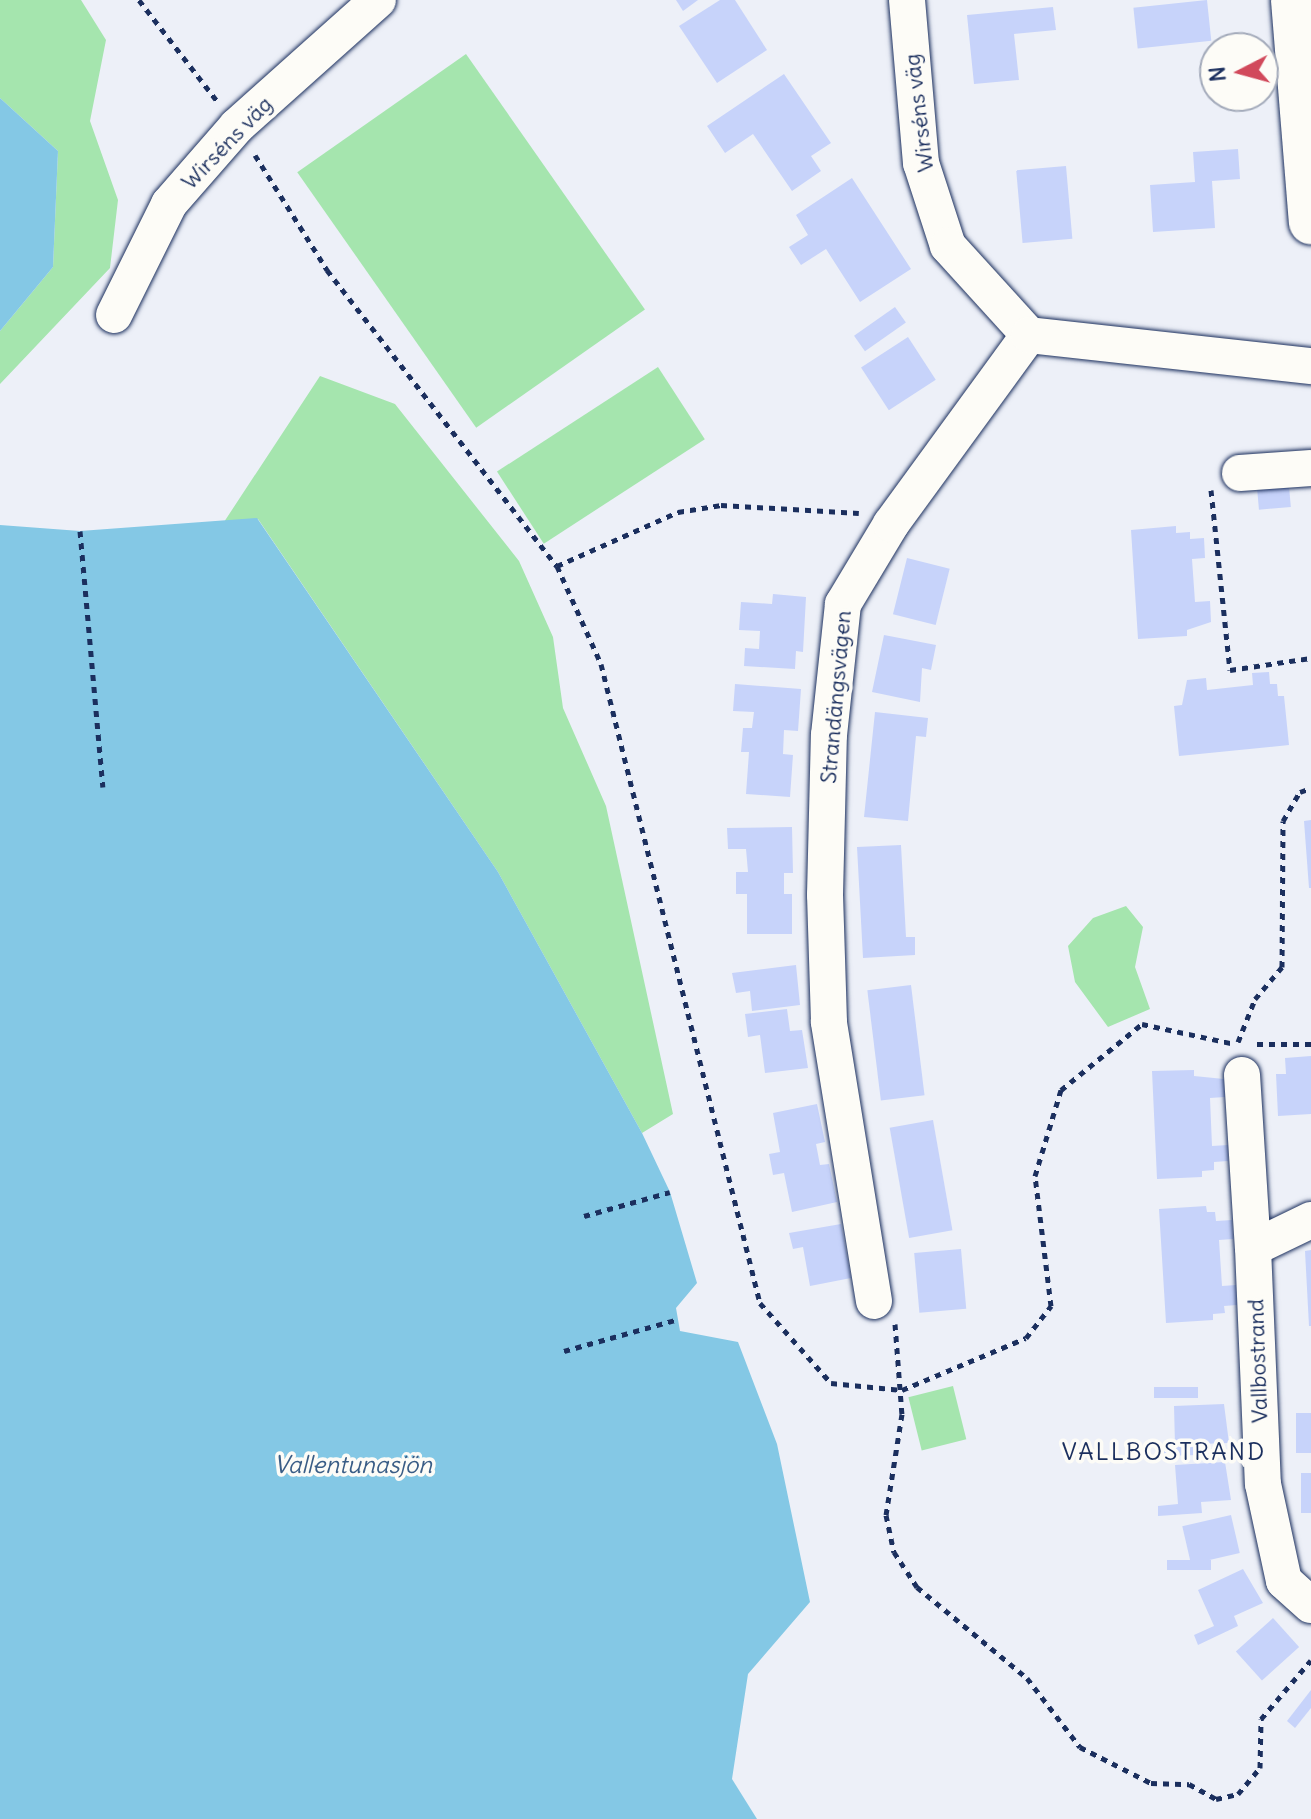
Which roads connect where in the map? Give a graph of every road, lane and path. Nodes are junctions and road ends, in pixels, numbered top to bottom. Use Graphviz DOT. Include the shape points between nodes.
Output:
graph roads {
  1 [pos="139,0"];
  2 [pos="378,0"];
  3 [pos="907,0"];
  4 [pos="1293,0"];
  5 [pos="237,126"];
  6 [pos="1311,222"];
  7 [pos="114,315"];
  8 [pos="1029,335"];
  9 [pos="1311,366"];
  10 [pos="1311,468"];
  11 [pos="1225,476"];
  12 [pos="891,524"];
  13 [pos="80,531"];
  14 [pos="557,566"];
  15 [pos="1311,658"];
  16 [pos="103,787"];
  17 [pos="1311,788"];
  18 [pos="1311,1044"];
  19 [pos="1239,1060"];
  20 [pos="670,1192"];
  21 [pos="584,1216"];
  22 [pos="1311,1220"];
  23 [pos="1253,1248"];
  24 [pos="874,1301"];
  25 [pos="675,1320"];
  26 [pos="564,1351"];
  27 [pos="902,1390"];
  28 [pos="1311,1605"];
  29 [pos="1311,1660"];
  1 -- 5 [label="path"];
  2 -- 5 [label="street, Wirséns väg"];
  3 -- 8 [label="street, Wirséns väg" via="921,163 948,246"];
  4 -- 6 [label="street"];
  5 -- 7 [label="street, Wirséns väg" via="169,204"];
  5 -- 14 [label="path" via="327,270"];
  8 -- 9 [label="street"];
  8 -- 12 [label="street, Strandängsvägen"];
  10 -- 11 [label="street"];
  11 -- 15 [label="path" via="1230,670"];
  12 -- 14 [label="path" via="865,513 721,505 678,512"];
  12 -- 24 [label="street, Strandängsvägen" via="843,604 829,735 825,895 829,1022"];
  13 -- 16 [label="path"];
  14 -- 27 [label="path" via="601,664 760,1303 831,1383"];
  17 -- 19 [label="path" via="1300,792 1283,821 1282,967 1255,999"];
  18 -- 19 [label="path"];
  19 -- 23 [label="street, Vallbostrand"];
  19 -- 27 [label="path" via="1142,1024 1061,1090 1035,1176 1051,1306 1026,1338"];
  20 -- 21 [label="path"];
  22 -- 23 [label="street"];
  23 -- 28 [label="street, Vallbostrand" via="1263,1484 1284,1581"];
  24 -- 27 [label="path" via="889,1305 893,1316"];
  25 -- 26 [label="path"];
  27 -- 29 [label="path" via="886,1515 894,1552 917,1587 1027,1678 1080,1747 1151,1783 1189,1784 1216,1799 1238,1794 1260,1768 1261,1719"];
}
